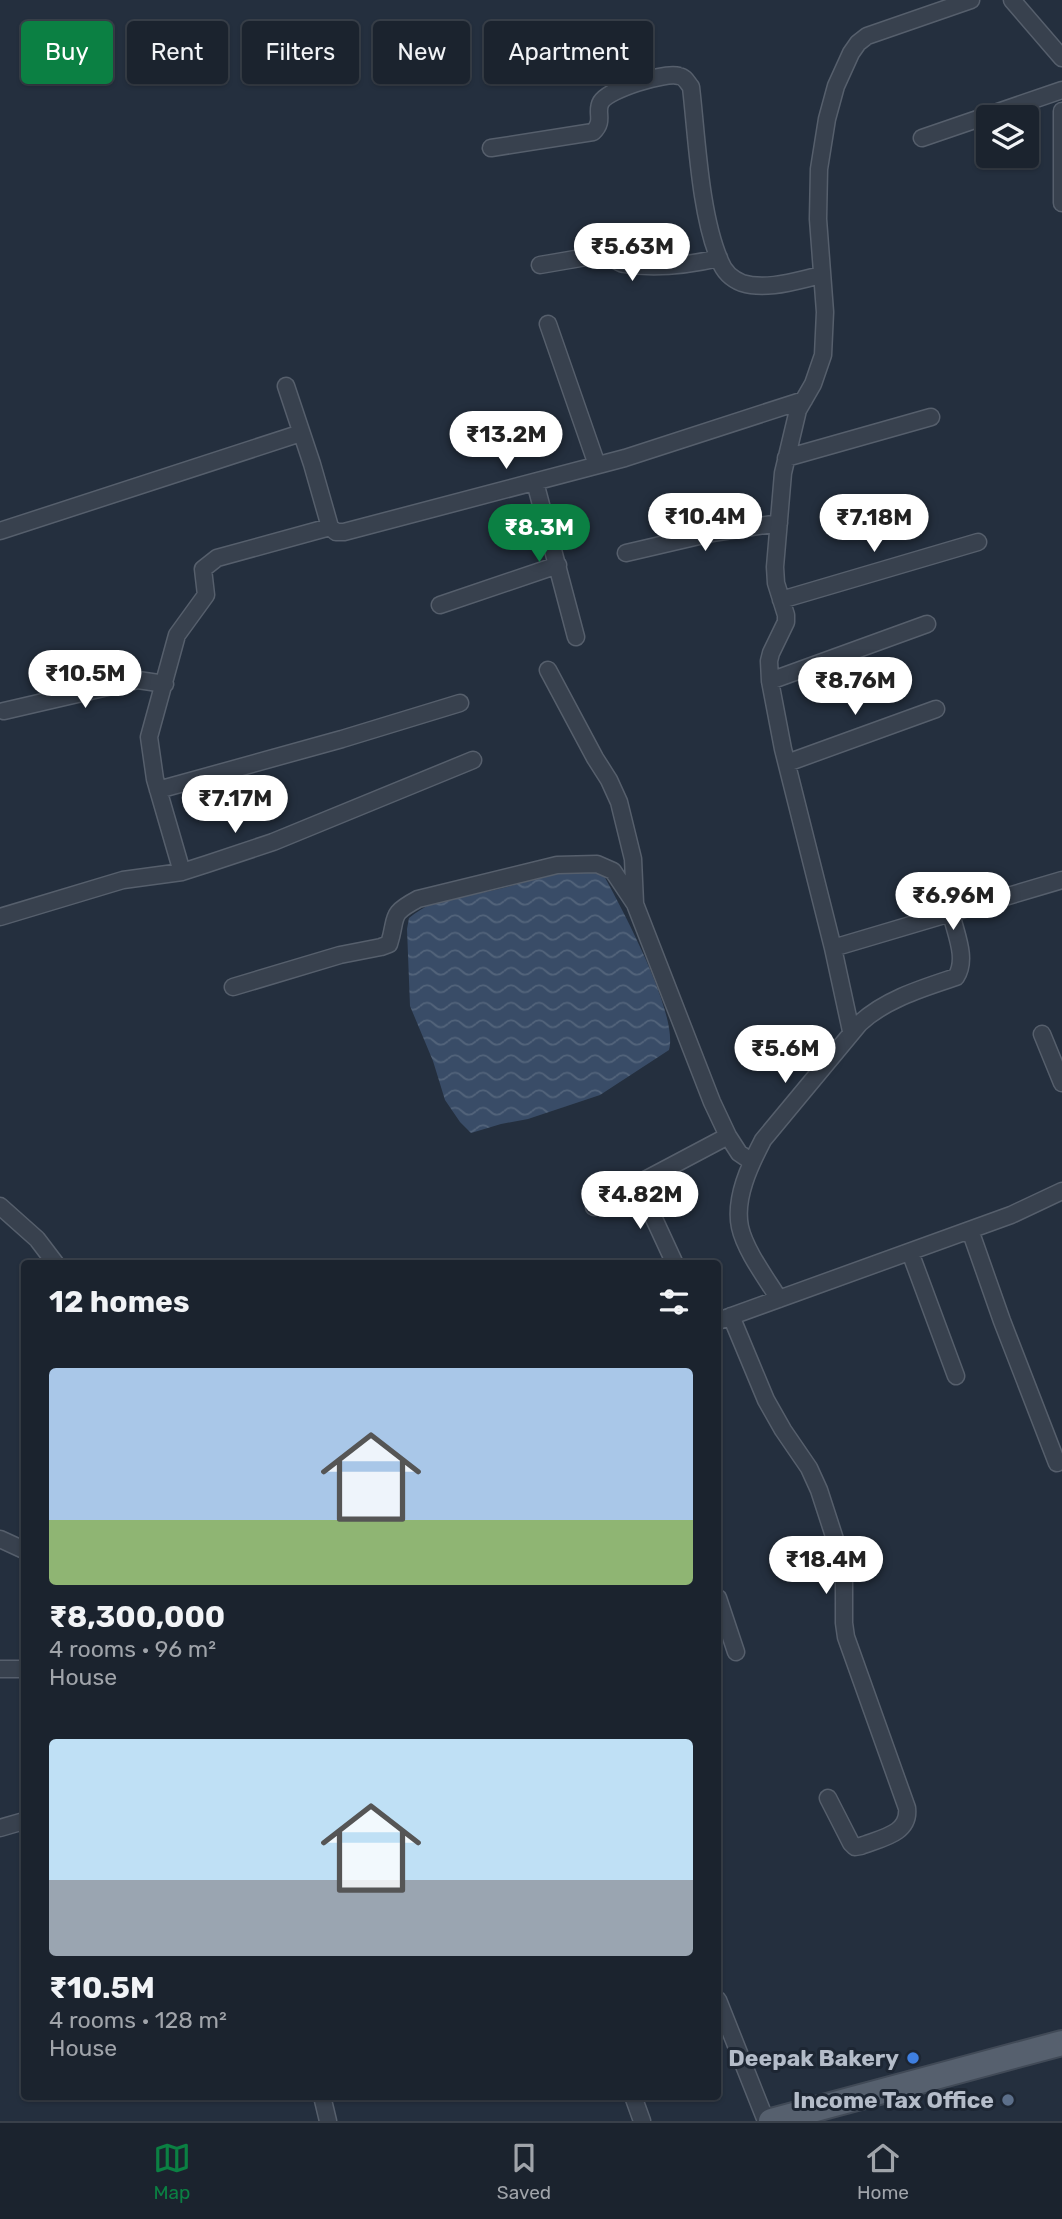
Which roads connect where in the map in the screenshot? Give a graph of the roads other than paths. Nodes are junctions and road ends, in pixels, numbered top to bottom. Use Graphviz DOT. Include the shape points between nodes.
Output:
graph roads {
  1 [pos="971,0"];
  2 [pos="1012,0"];
  3 [pos="1062,58"];
  4 [pos="1062,90"];
  5 [pos="1062,111"];
  6 [pos="922,138"];
  7 [pos="491,148"];
  8 [pos="1062,203"];
  9 [pos="719,258"];
  10 [pos="540,265"];
  11 [pos="822,275"];
  12 [pos="548,324"];
  13 [pos="286,386"];
  14 [pos="804,400"];
  15 [pos="931,418"];
  16 [pos="301,433"];
  17 [pos="786,458"];
  18 [pos="597,465"];
  19 [pos="535,482"];
  20 [pos="779,523"];
  21 [pos="330,527"];
  22 [pos="0,531"];
  23 [pos="978,542"];
  24 [pos="626,553"];
  25 [pos="558,565"];
  26 [pos="781,600"];
  27 [pos="440,605"];
  28 [pos="927,624"];
  29 [pos="576,637"];
  30 [pos="548,670"];
  31 [pos="770,681"];
  32 [pos="165,684"];
  33 [pos="460,703"];
  34 [pos="936,709"];
  35 [pos="4,711"];
  36 [pos="473,760"];
  37 [pos="787,762"];
  38 [pos="158,790"];
  39 [pos="182,872"];
  40 [pos="1062,880"];
  41 [pos="635,904"];
  42 [pos="951,913"];
  43 [pos="0,917"];
  44 [pos="833,948"];
  45 [pos="233,987"];
  46 [pos="851,1031"];
  47 [pos="1042,1034"];
  48 [pos="1062,1083"];
  49 [pos="728,1136"];
  50 [pos="752,1162"];
  51 [pos="638,1184"];
  52 [pos="1062,1191"];
  53 [pos="0,1206"];
  54 [pos="594,1207"];
  55 [pos="970,1230"];
  56 [pos="910,1252"];
  57 [pos="53,1260"];
  58 [pos="673,1260"];
  59 [pos="779,1299"];
  60 [pos="724,1318"];
  61 [pos="956,1376"];
  62 [pos="1057,1463"];
  63 [pos="0,1539"];
  64 [pos="21,1549"];
  65 [pos="721,1607"];
  66 [pos="736,1652"];
  67 [pos="0,1669"];
  68 [pos="21,1669"];
  69 [pos="828,1798"];
  70 [pos="21,1822"];
  71 [pos="0,1828"];
  72 [pos="721,2007"];
  73 [pos="1062,2043"];
  74 [pos="323,2100"];
  75 [pos="634,2100"];
  76 [pos="328,2121"];
  77 [pos="642,2121"];
  78 [pos="768,2121"];
  1 -- 11 [label="street" via="867,36 851,53 836,86 818,170"];
  2 -- 3 [label="street"];
  4 -- 6 [label="street"];
  5 -- 8 [label="street"];
  7 -- 9 [label="street" via="593,132 601,118 601,102 609,95 643,81 677,75 685,78 691,87 705,203"];
  9 -- 10 [label="street" via="643,266 620,263 604,254"];
  9 -- 11 [label="street" via="728,274 752,285"];
  11 -- 14 [label="street" via="823,355"];
  12 -- 18 [label="street"];
  13 -- 16 [label="street"];
  14 -- 17 [label="street"];
  14 -- 18 [label="street"];
  15 -- 17 [label="street"];
  16 -- 21 [label="street"];
  16 -- 22 [label="street"];
  17 -- 20 [label="street"];
  18 -- 19 [label="street"];
  19 -- 21 [label="street" via="344,532"];
  19 -- 25 [label="street"];
  20 -- 24 [label="street"];
  20 -- 26 [label="street" via="775,567"];
  21 -- 32 [label="street" via="209,562 203,569 206,595 177,635"];
  23 -- 26 [label="street"];
  25 -- 27 [label="street"];
  25 -- 29 [label="street"];
  26 -- 31 [label="street" via="786,622 771,653"];
  28 -- 31 [label="street"];
  30 -- 41 [label="street" via="619,803 633,859"];
  31 -- 37 [label="street"];
  32 -- 35 [label="street" via="138,680"];
  32 -- 38 [label="street" via="149,737"];
  33 -- 38 [label="street"];
  34 -- 37 [label="street"];
  36 -- 39 [label="street" via="273,842"];
  37 -- 44 [label="street"];
  38 -- 39 [label="street"];
  39 -- 43 [label="street" via="123,880"];
  40 -- 42 [label="street"];
  41 -- 45 [label="street" via="613,872 597,864 557,865 418,898 395,916 389,944"];
  41 -- 49 [label="street"];
  42 -- 44 [label="street"];
  42 -- 46 [label="street" via="962,960 956,977 885,1006"];
  44 -- 46 [label="street"];
  46 -- 50 [label="street" via="763,1140"];
  47 -- 48 [label="street"];
  49 -- 50 [label="street"];
  49 -- 51 [label="street"];
  50 -- 59 [label="street" via="740,1199 740,1226"];
  51 -- 54 [label="street"];
  51 -- 58 [label="street"];
  52 -- 55 [label="street"];
  53 -- 57 [label="street" via="37,1238"];
  55 -- 56 [label="street"];
  55 -- 62 [label="street"];
  56 -- 59 [label="street"];
  56 -- 61 [label="street"];
  59 -- 60 [label="street"];
  60 -- 69 [label="street" via="823,1501 844,1567 846,1637 908,1818 896,1832 855,1847"];
  63 -- 64 [label="street"];
  65 -- 66 [label="street"];
  67 -- 68 [label="street"];
  70 -- 71 [label="street"];
  72 -- 78 [label="street"];
  73 -- 78 [label="main road"];
  74 -- 76 [label="street"];
  75 -- 77 [label="street"];
}
